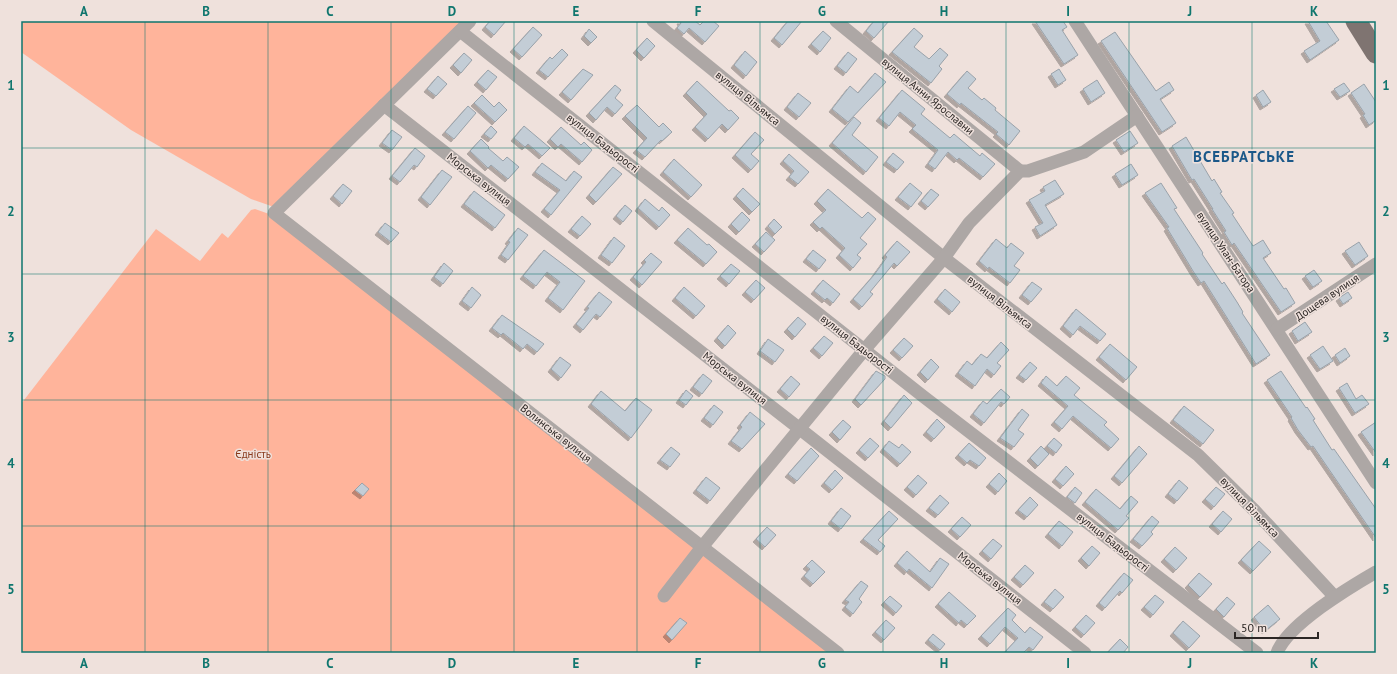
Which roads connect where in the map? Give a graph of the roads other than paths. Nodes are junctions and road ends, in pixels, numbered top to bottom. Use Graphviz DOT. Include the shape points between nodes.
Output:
graph roads {
  1 [pos="470,21"];
  2 [pos="653,21"];
  3 [pos="836,21"];
  4 [pos="1074,21"];
  5 [pos="1356,21"];
  6 [pos="460,31"];
  7 [pos="1376,53"];
  8 [pos="384,105"];
  9 [pos="1137,116"];
  10 [pos="1020,171"];
  11 [pos="944,258"];
  12 [pos="1376,264"];
  13 [pos="1277,329"];
  14 [pos="865,349"];
  15 [pos="800,429"];
  16 [pos="1376,483"];
  17 [pos="702,547"];
  18 [pos="1376,572"];
  19 [pos="664,596"];
  20 [pos="1334,596"];
  21 [pos="838,653"];
  22 [pos="1085,653"];
  23 [pos="1257,653"];
  24 [pos="1277,653"];
  1 -- 6 [label="street"];
  2 -- 11 [label="street, вулиця Вільямса"];
  3 -- 10 [label="street, вулиця Анни Ярославни"];
  4 -- 9 [label="street, вулиця Улан-Батора"];
  5 -- 7 [label="main road"];
  6 -- 8 [label="street"];
  6 -- 14 [label="street, вулиця Бадьорості"];
  8 -- 15 [label="street, Морська вулиця"];
  8 -- 17 [label="street, Волинська вулиця" via="274,213"];
  9 -- 10 [label="street" via="1084,152 1028,171"];
  9 -- 13 [label="street, вулиця Улан-Батора"];
  10 -- 11 [label="street" via="969,223"];
  11 -- 14 [label="street"];
  11 -- 20 [label="street, вулиця Вільямса" via="1198,455"];
  12 -- 13 [label="street, Дощева вулиця"];
  13 -- 16 [label="street, вулиця Улан-Батора"];
  14 -- 15 [label="street"];
  14 -- 23 [label="street, вулиця Бадьорості"];
  15 -- 17 [label="street"];
  15 -- 22 [label="street, Морська вулиця"];
  17 -- 19 [label="street"];
  17 -- 21 [label="street, Волинська вулиця"];
  18 -- 20 [label="street"];
  20 -- 24 [label="street" via="1290,635"];
}
